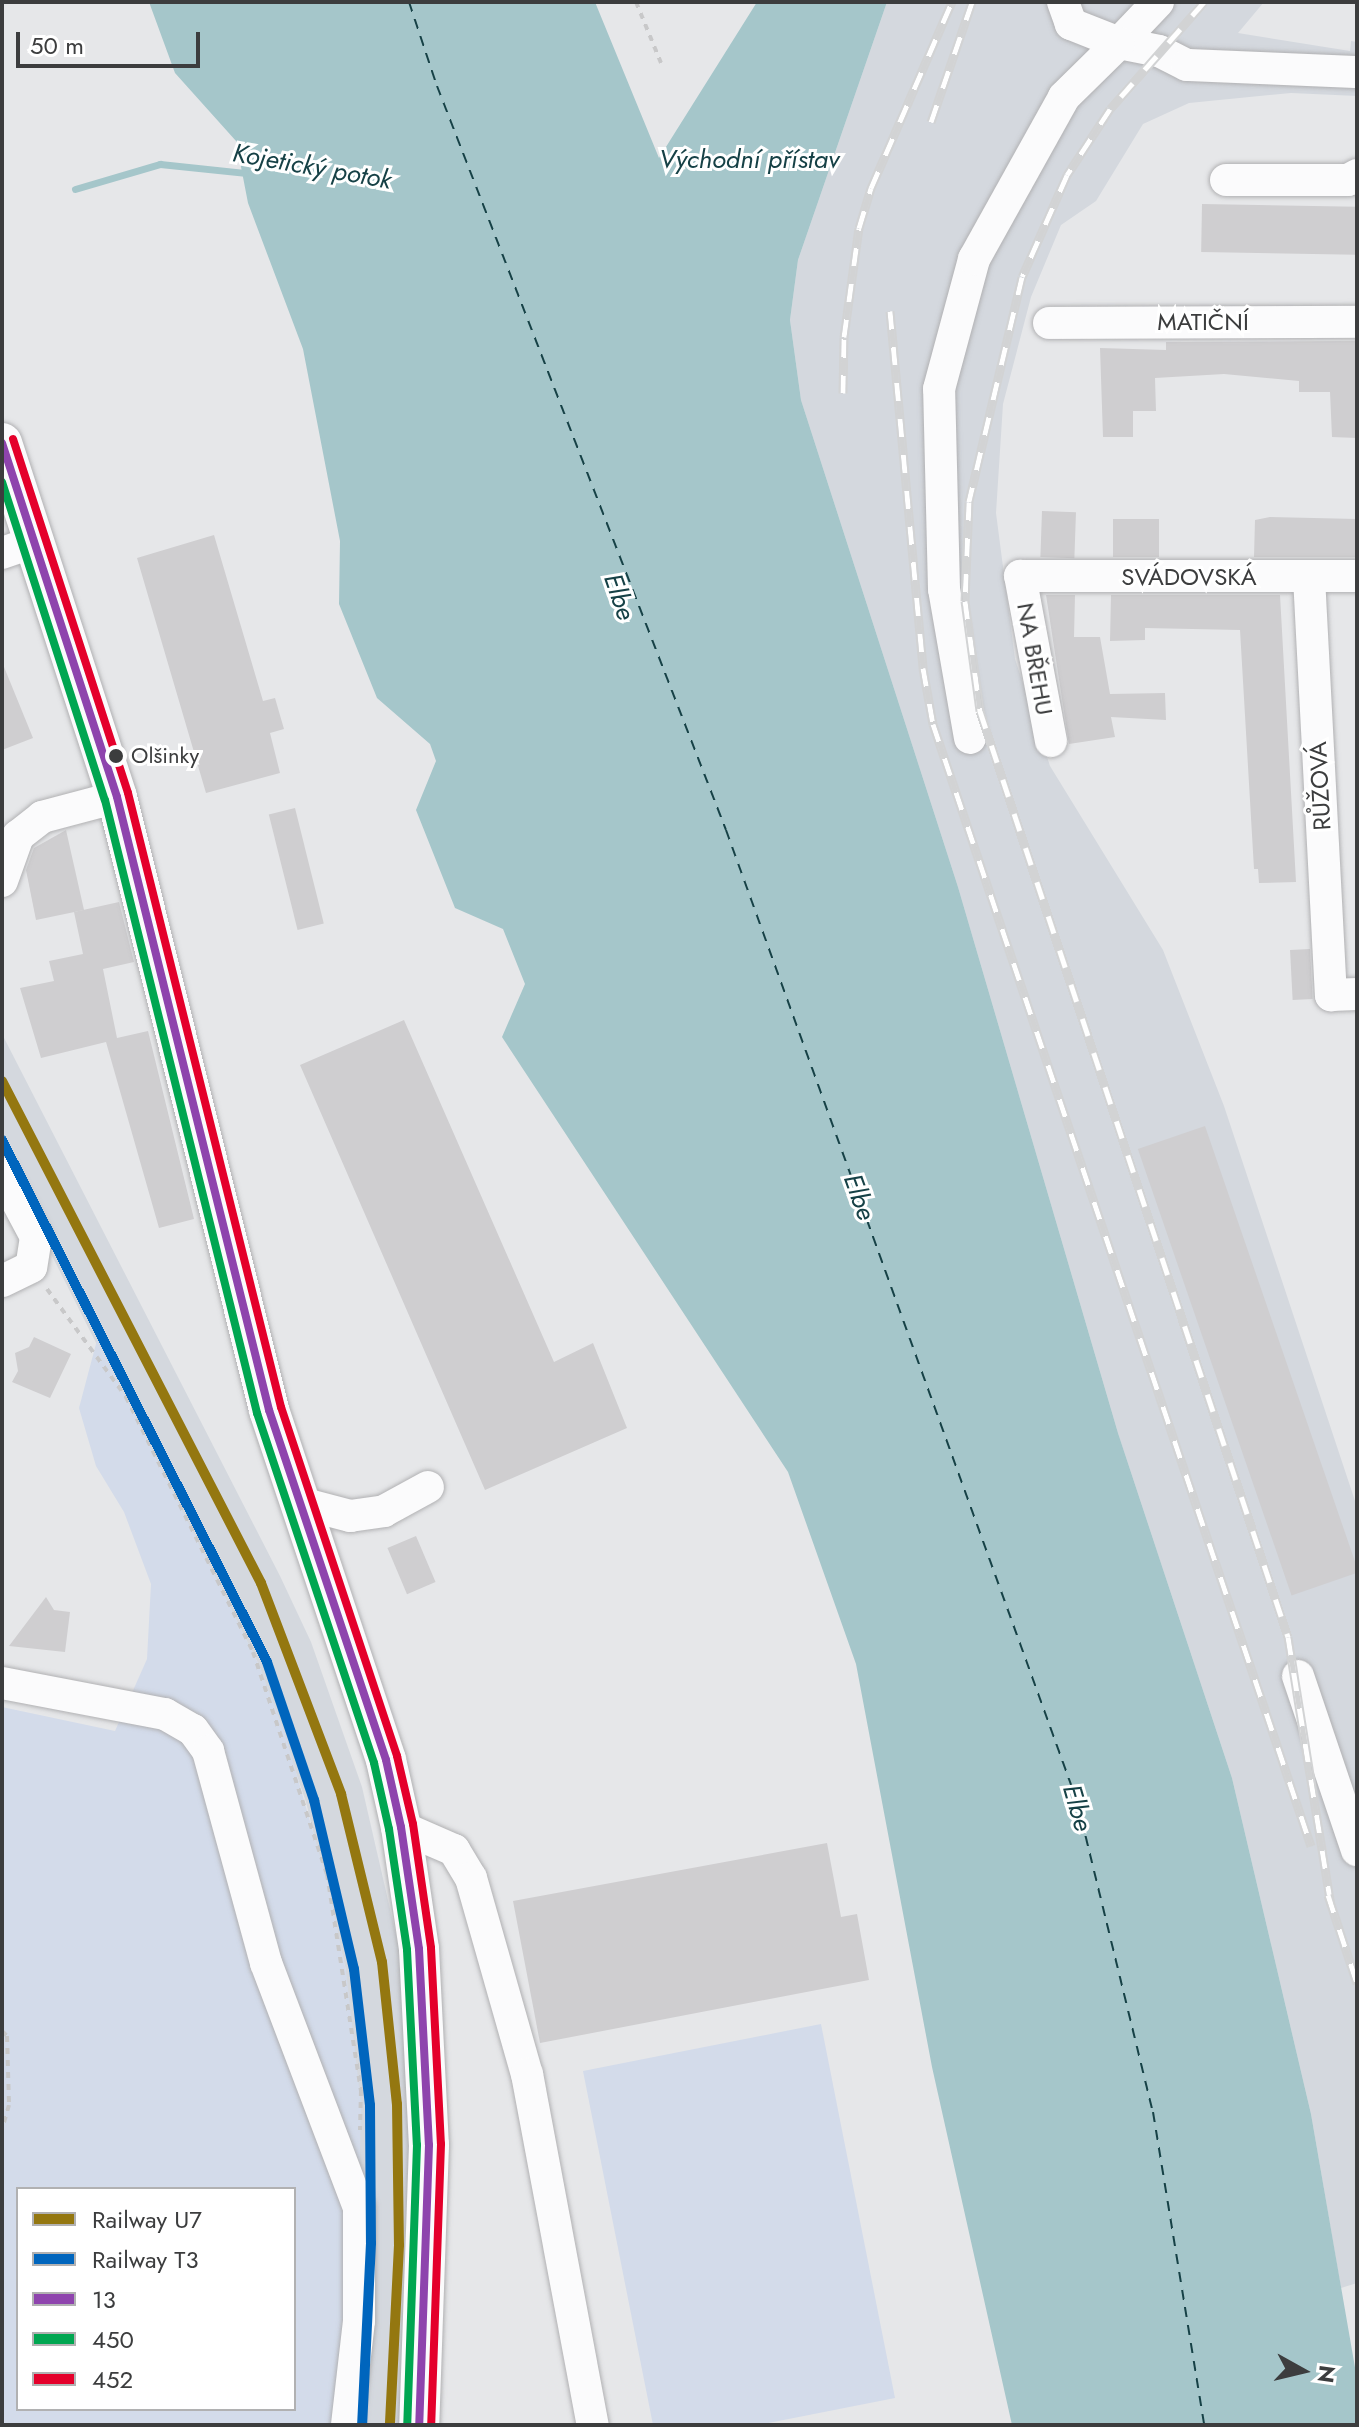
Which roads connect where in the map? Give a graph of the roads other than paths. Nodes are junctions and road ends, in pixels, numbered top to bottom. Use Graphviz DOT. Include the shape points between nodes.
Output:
graph roads {
  1 [pos="1063,2"];
  2 [pos="1158,2"];
  3 [pos="1119,43"];
  4 [pos="1357,72"];
  5 [pos="1357,175"];
  6 [pos="1226,180"];
  7 [pos="1357,322"];
  8 [pos="1049,323"];
  9 [pos="2,443"];
  10 [pos="18,547"];
  11 [pos="1020,576"];
  12 [pos="1357,576"];
  13 [pos="1309,577"];
  14 [pos="970,738"];
  15 [pos="1051,741"];
  16 [pos="117,797"];
  17 [pos="2,881"];
  18 [pos="1344,994"];
  19 [pos="2,1173"];
  20 [pos="2,1281"];
  21 [pos="428,1487"];
  22 [pos="297,1502"];
  23 [pos="1298,1676"];
  24 [pos="2,1683"];
  25 [pos="401,1827"];
  26 [pos="1357,1850"];
  27 [pos="347,2425"];
  28 [pos="419,2425"];
  29 [pos="593,2425"];
  1 -- 3 [label="street" via="1071,24"];
  2 -- 3 [label="street"];
  3 -- 4 [label="street" via="1159,51 1187,65"];
  3 -- 14 [label="street" via="1064,97 974,259 939,389 944,589"];
  5 -- 6 [label="street" via="1348,180"];
  7 -- 8 [label="street, MATIČNÍ"];
  9 -- 10 [label="main road"];
  10 -- 16 [label="main road"];
  11 -- 13 [label="street, SVÁDOVSKÁ"];
  11 -- 15 [label="street, NA BŘEHU"];
  12 -- 13 [label="street, SVÁDOVSKÁ"];
  13 -- 18 [label="street, RŮŽOVÁ"];
  16 -- 17 [label="street" via="42,817 18,836"];
  16 -- 22 [label="main road" via="269,1410"];
  19 -- 20 [label="street" via="36,1237 31,1267"];
  21 -- 22 [label="street" via="384,1511 350,1516"];
  22 -- 25 [label="main road" via="386,1760"];
  23 -- 26 [label="street"];
  24 -- 27 [label="street" via="165,1714 193,1730 208,1751 266,1963 359,2208 359,2321"];
  25 -- 28 [label="main road" via="419,1949 429,2145"];
  25 -- 29 [label="street" via="454,1850 471,1878 527,2074"];
}
